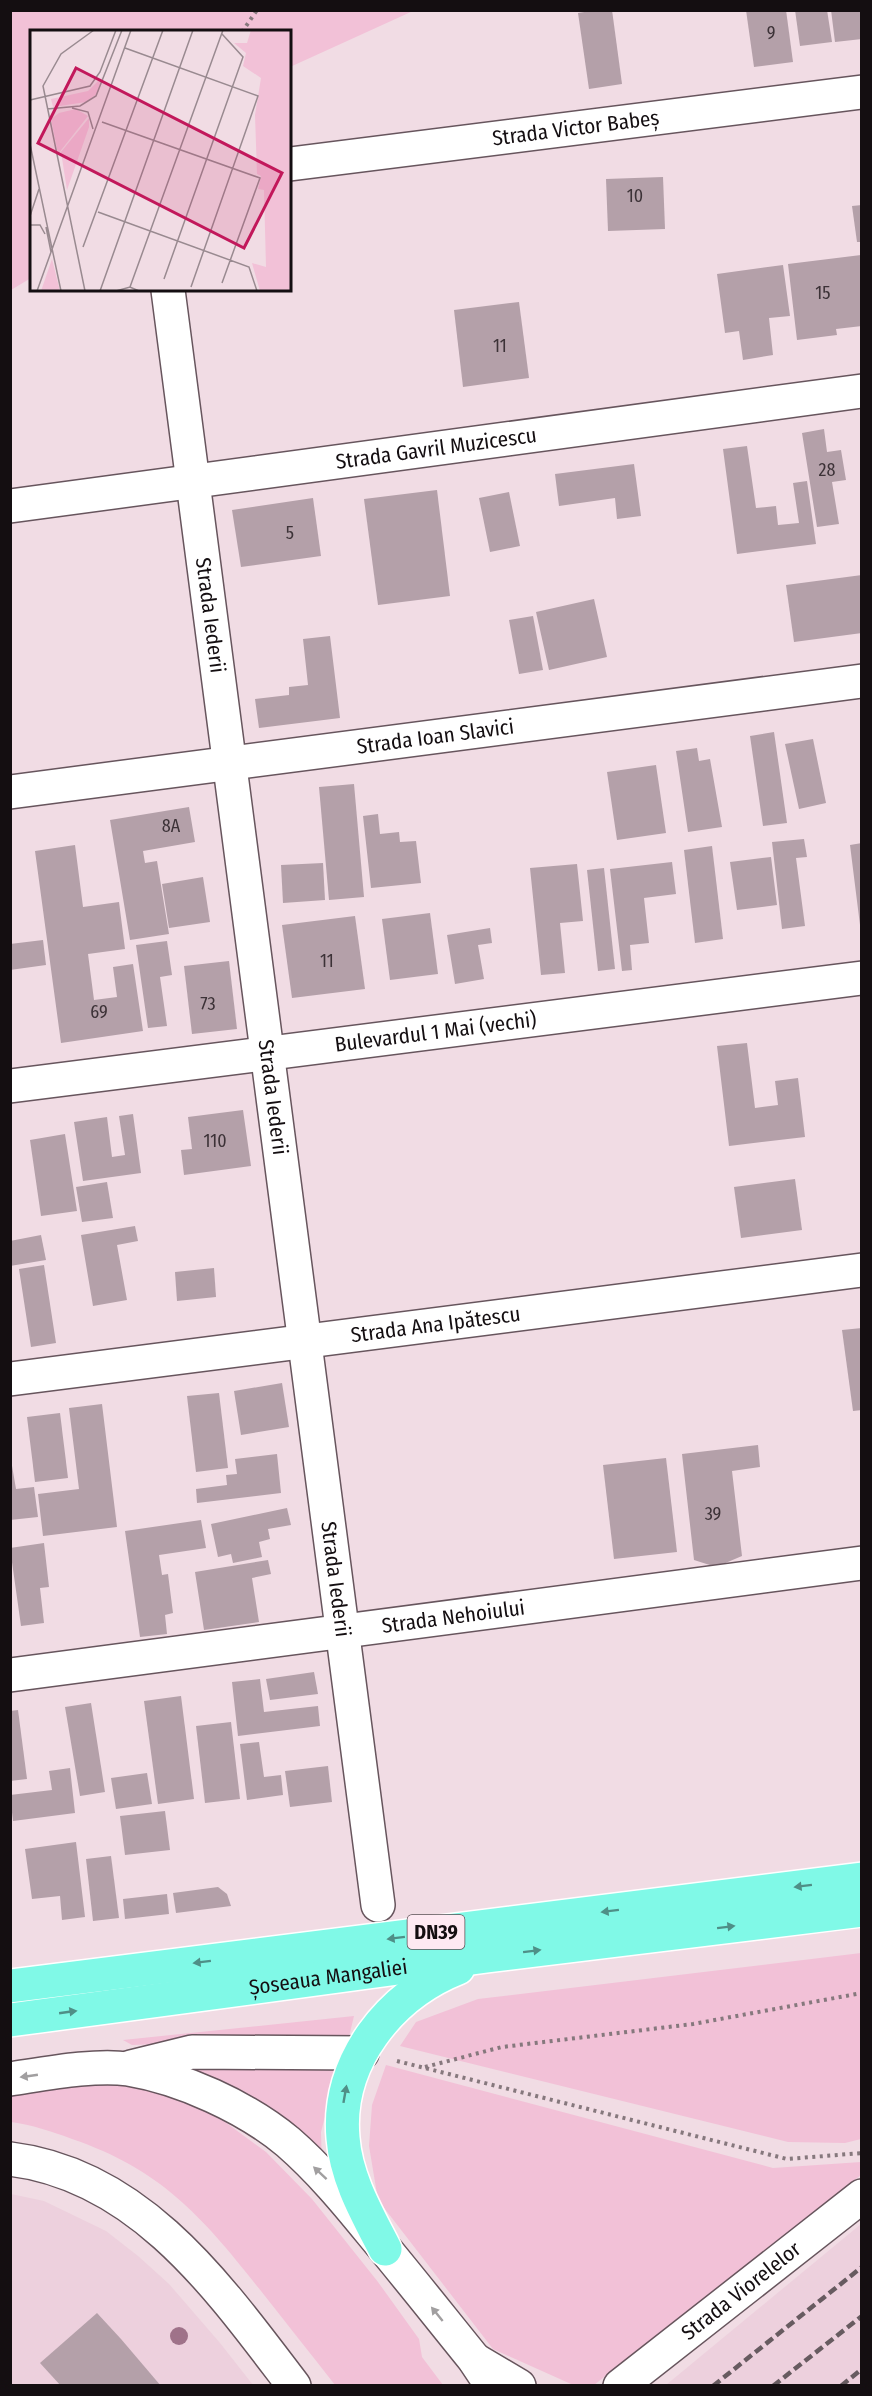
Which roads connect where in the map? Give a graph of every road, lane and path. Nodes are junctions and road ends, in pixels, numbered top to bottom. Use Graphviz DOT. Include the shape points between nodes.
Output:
graph roads {
  1 [pos="257,10"];
  2 [pos="243,30"];
  3 [pos="861,92"];
  4 [pos="291,164"];
  5 [pos="168,291"];
  6 [pos="861,390"];
  7 [pos="193,481"];
  8 [pos="10,506"];
  9 [pos="861,681"];
  10 [pos="230,763"];
  11 [pos="10,792"];
  12 [pos="861,978"];
  13 [pos="268,1054"];
  14 [pos="10,1086"];
  15 [pos="861,1270"];
  16 [pos="304,1342"];
  17 [pos="10,1380"];
  18 [pos="861,1563"];
  19 [pos="342,1632"];
  20 [pos="10,1675"];
  21 [pos="861,1879"];
  22 [pos="378,1905"];
  23 [pos="861,1910"];
  24 [pos="486,1956"];
  25 [pos="10,1986"];
  26 [pos="861,1994"];
  27 [pos="10,2020"];
  28 [pos="362,2053"];
  29 [pos="423,2067"];
  30 [pos="126,2069"];
  31 [pos="10,2079"];
  32 [pos="861,2153"];
  33 [pos="10,2159"];
  34 [pos="861,2196"];
  35 [pos="385,2249"];
  36 [pos="483,2372"];
  37 [pos="620,2384"];
  38 [pos="294,2385"];
  39 [pos="519,2385"];
  1 -- 2 [label="path"];
  3 -- 4 [label="street, Strada Victor Babeș"];
  5 -- 7 [label="street, Strada Iederii"];
  6 -- 7 [label="street, Strada Gavril Muzicescu"];
  7 -- 8 [label="street, Strada Gavril Muzicescu"];
  7 -- 10 [label="street, Strada Iederii"];
  9 -- 10 [label="street, Strada Ioan Slavici"];
  10 -- 11 [label="street, Strada Ioan Slavici"];
  10 -- 13 [label="street, Strada Iederii"];
  12 -- 13 [label="street, Bulevardul 1 Mai (vechi)"];
  13 -- 14 [label="street, Bulevardul 1 Mai (vechi)"];
  13 -- 16 [label="street, Strada Iederii"];
  15 -- 16 [label="street, Strada Ana Ipătescu"];
  16 -- 17 [label="street, Strada Ana Ipătescu"];
  16 -- 19 [label="street, Strada Iederii"];
  18 -- 19 [label="street, Strada Nehoiului"];
  19 -- 20 [label="street, Strada Nehoiului"];
  19 -- 22 [label="street, Strada Iederii"];
  21 -- 25 [label="main road, Șoseaua Mangaliei / DN39, one-way"];
  24 -- 23 [label="main road, Șoseaua Mangaliei, one-way"];
  27 -- 24 [label="main road, Șoseaua Mangaliei, one-way"];
  24 -- 28 [label="main road" via="409,1995 380,2025"];
  26 -- 29 [label="path" via="693,2024 502,2047"];
  28 -- 29 [label="path"];
  28 -- 30 [label="street" via="192,2052"];
  35 -- 28 [label="main road, one-way" via="351,2175 343,2139 342,2110 348,2078"];
  29 -- 32 [label="path" via="787,2159"];
  30 -- 31 [label="street, one-way" via="72,2070"];
  35 -- 30 [label="street, one-way" via="328,2180 286,2141 194,2087"];
  33 -- 38 [label="street" via="57,2170 96,2185 158,2227 190,2257"];
  34 -- 37 [label="street, Strada Viorelelor"];
  36 -- 35 [label="street, one-way"];
  36 -- 39 [label="street"];
}
